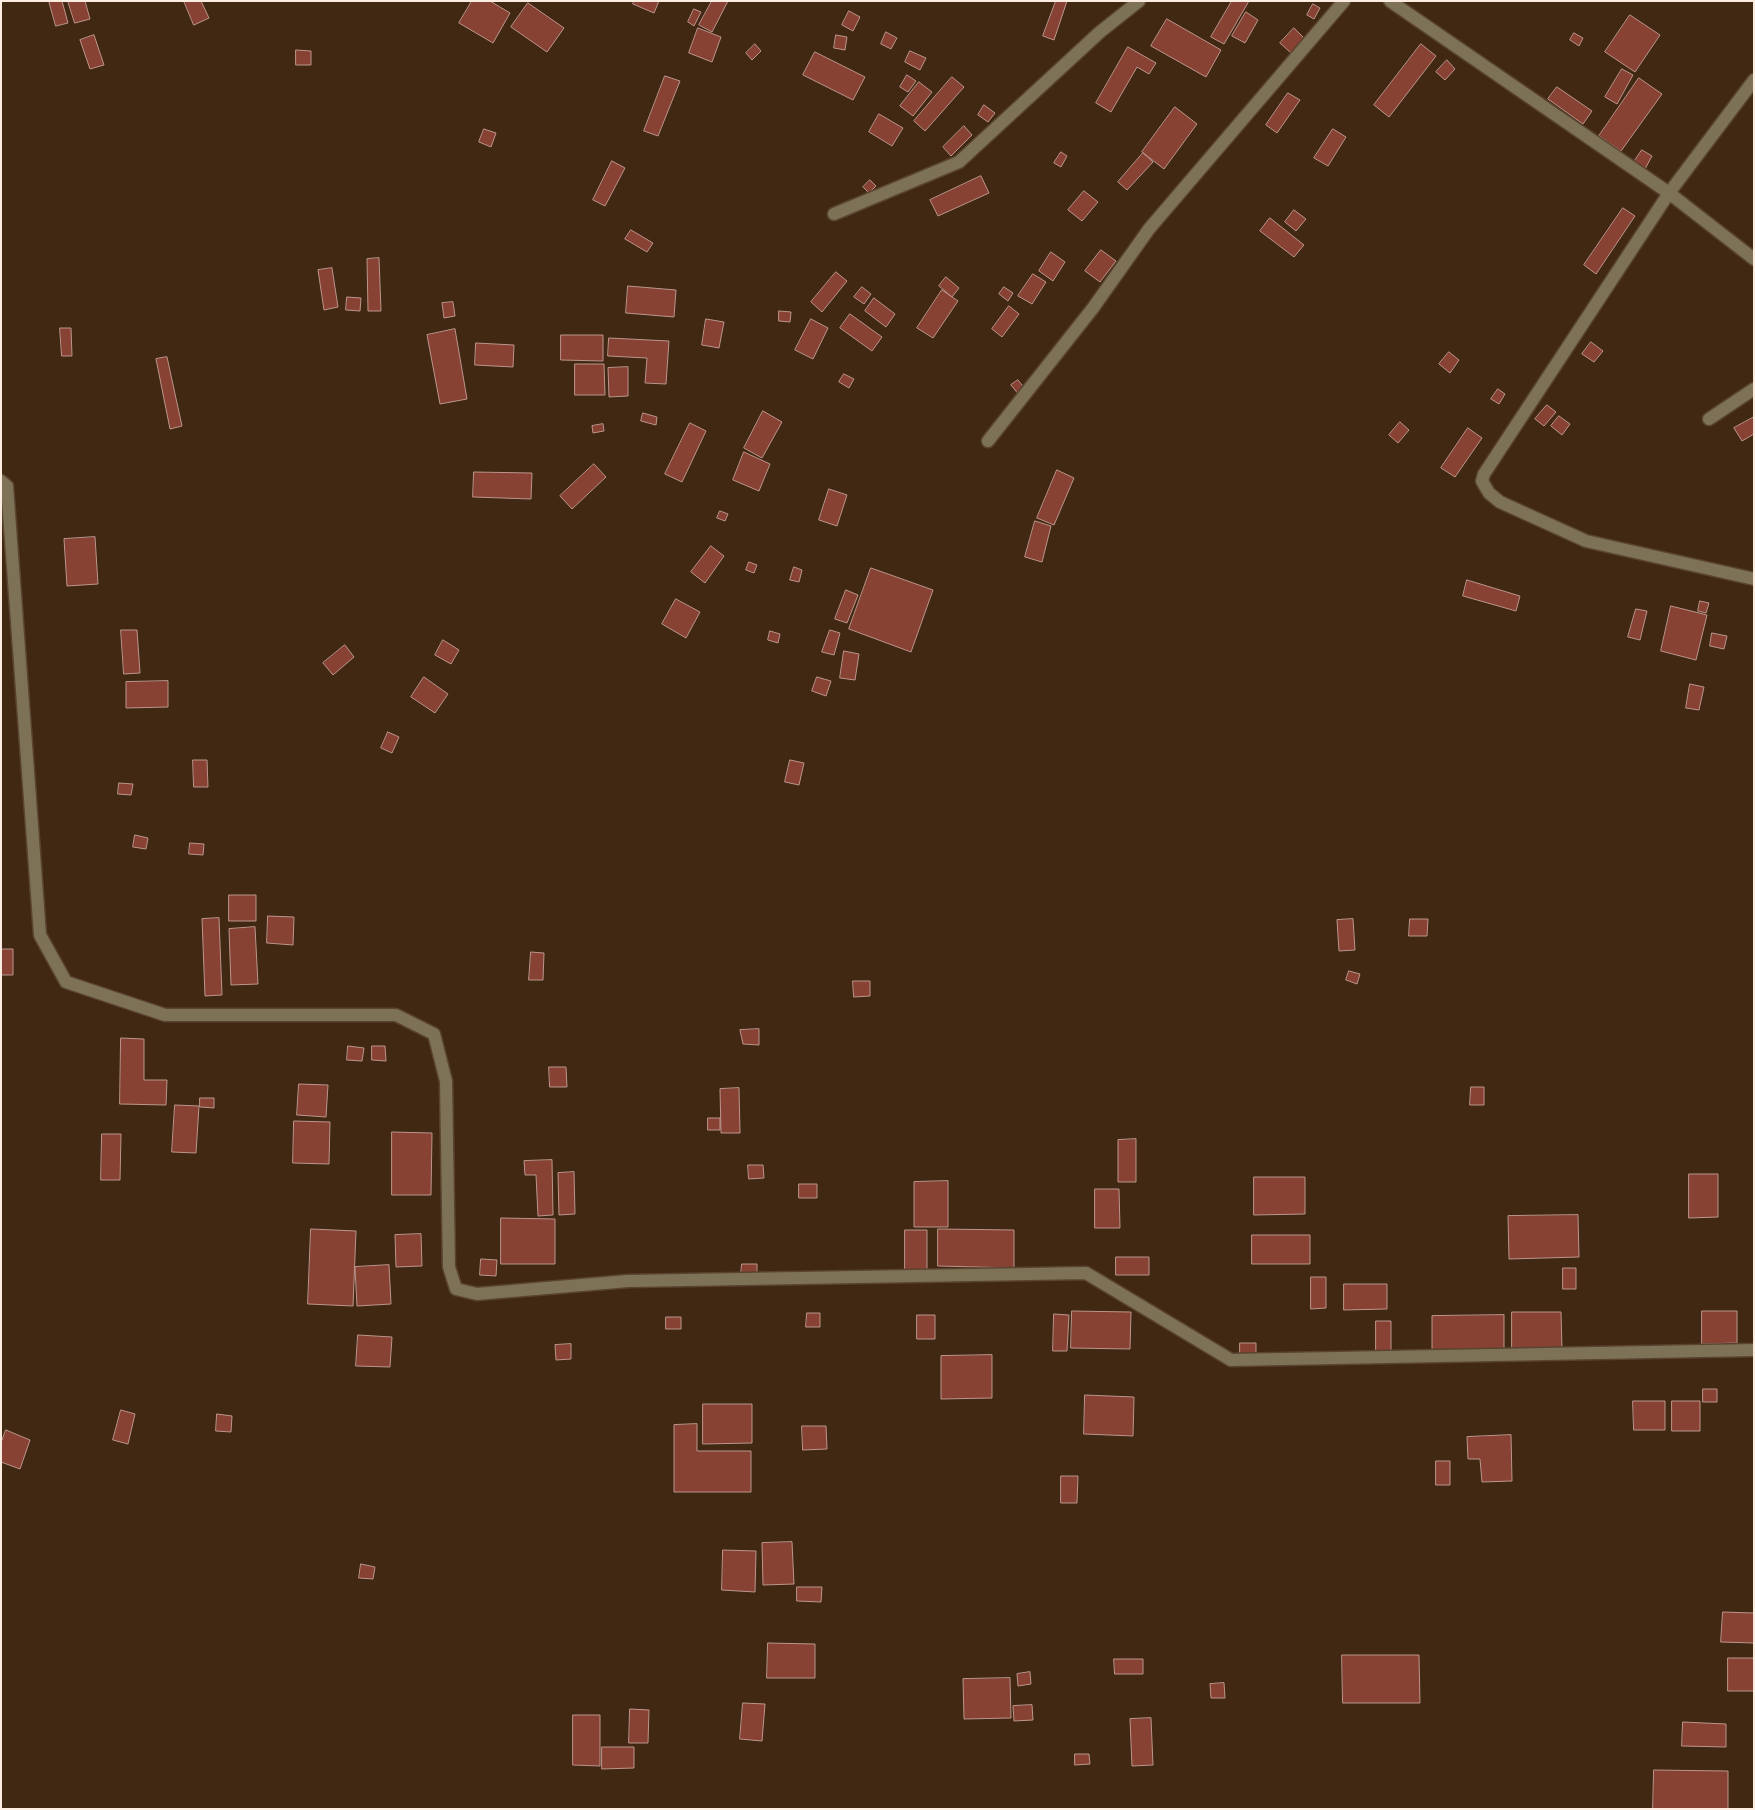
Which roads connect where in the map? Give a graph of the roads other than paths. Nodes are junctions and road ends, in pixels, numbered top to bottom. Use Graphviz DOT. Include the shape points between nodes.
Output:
graph roads {
  1 [pos="1139,1"];
  2 [pos="1344,1"];
  3 [pos="1390,1"];
  4 [pos="1754,80"];
  5 [pos="1669,194"];
  6 [pos="834,214"];
  7 [pos="1754,259"];
  8 [pos="1754,389"];
  9 [pos="1709,419"];
  10 [pos="988,441"];
  11 [pos="1,481"];
  12 [pos="1754,579"];
  13 [pos="1754,1350"];
  1 -- 6 [label="street" via="1100,32 959,162"];
  2 -- 10 [label="street" via="1149,229 1093,308"];
  3 -- 5 [label="street"];
  4 -- 5 [label="street"];
  5 -- 7 [label="street"];
  5 -- 12 [label="street" via="1482,481 1500,502 1586,541"];
  8 -- 9 [label="street"];
  11 -- 13 [label="street" via="7,486 40,936 66,982 166,1015 396,1015 434,1034 446,1081 449,1267 456,1289 477,1294 628,1281 1086,1273 1230,1360"];
}
